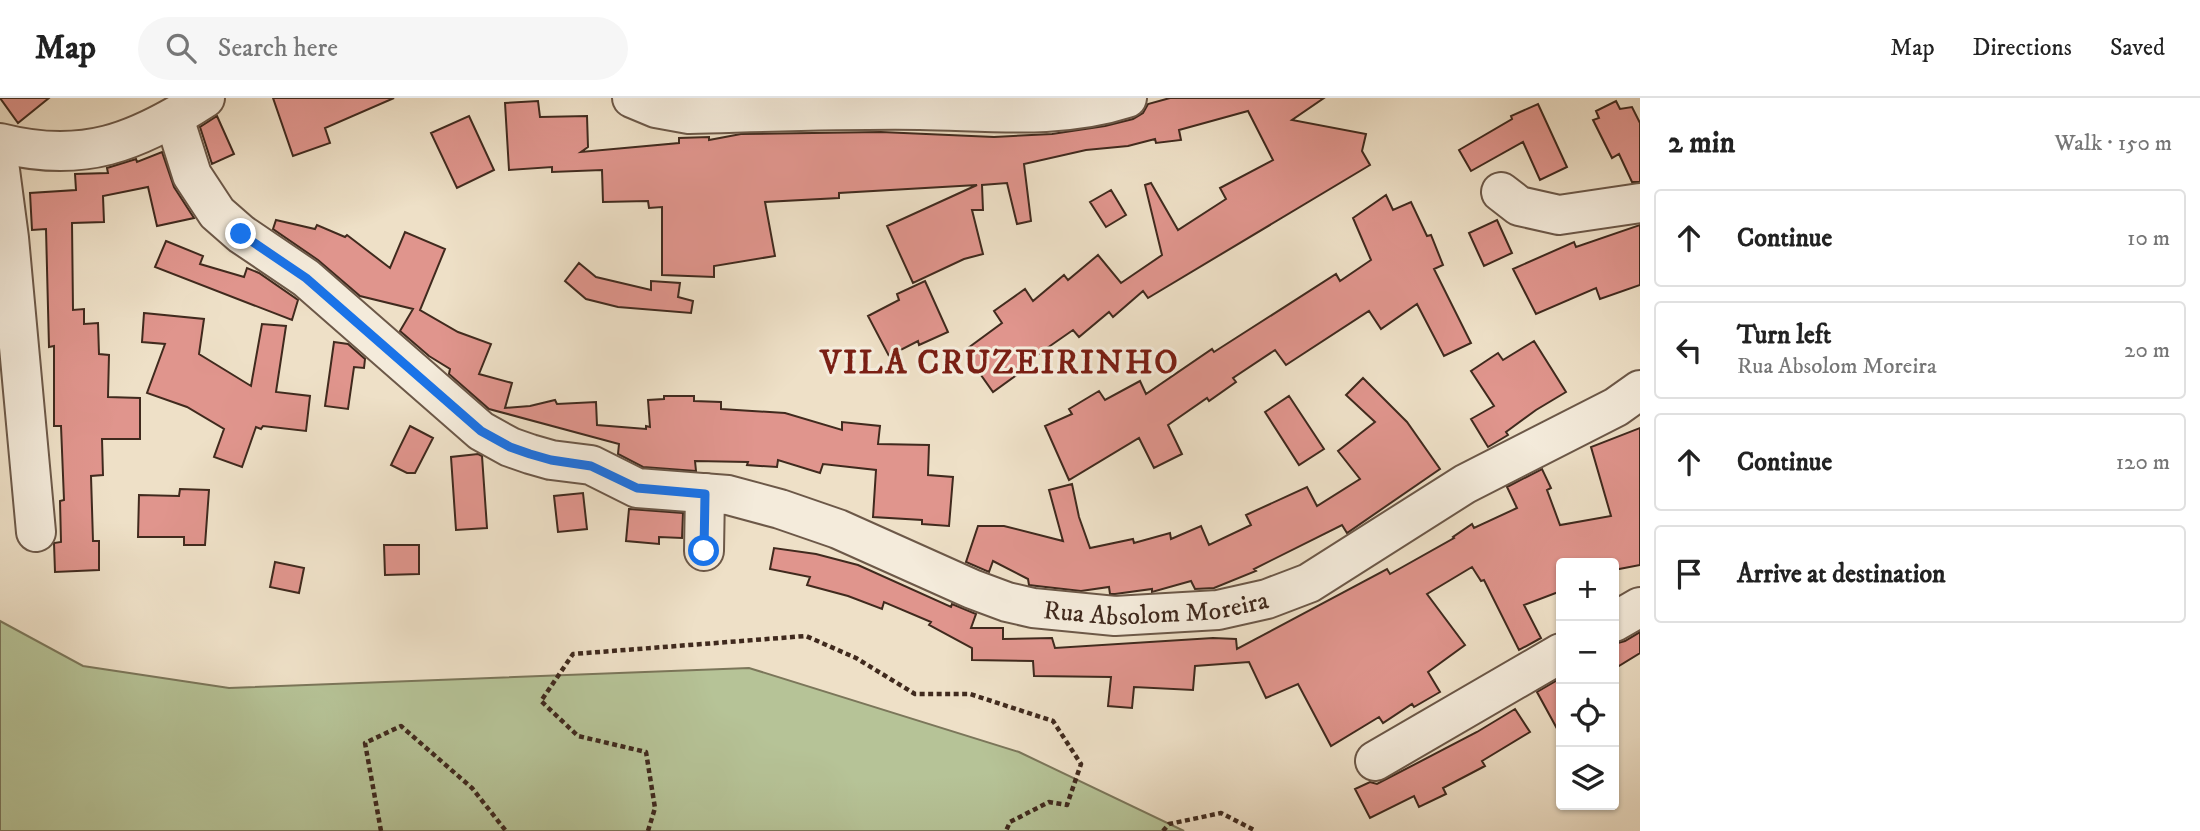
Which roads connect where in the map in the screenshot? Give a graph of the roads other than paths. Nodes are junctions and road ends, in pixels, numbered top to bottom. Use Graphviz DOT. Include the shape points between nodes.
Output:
graph roads {
  1 [pos="205,98"];
  2 [pos="632,98"];
  3 [pos="1127,98"];
  4 [pos="174,118"];
  5 [pos="0,143"];
  6 [pos="0,170"];
  7 [pos="1501,192"];
  8 [pos="1640,204"];
  9 [pos="1640,390"];
  10 [pos="705,494"];
  11 [pos="36,532"];
  12 [pos="704,551"];
  13 [pos="1640,607"];
  14 [pos="1616,621"];
  15 [pos="1556,656"];
  16 [pos="1376,761"];
  1 -- 4 [label="street"];
  2 -- 3 [label="street" via="689,114 919,110 1035,114 1099,107"];
  4 -- 5 [label="street" via="118,144 83,151"];
  4 -- 10 [label="street, Rua Absolom Moreira" via="192,175 217,213 306,278 481,431 510,447 591,466 637,488"];
  6 -- 11 [label="street"];
  7 -- 8 [label="street" via="1519,206 1559,215"];
  9 -- 10 [label="street, Rua Absolom Moreira" via="1616,407 1465,484 1309,583 1218,610 1115,616 1033,608 1007,602 780,509 728,495"];
  10 -- 12 [label="street"];
  13 -- 14 [label="street"];
  15 -- 16 [label="street"];
}
